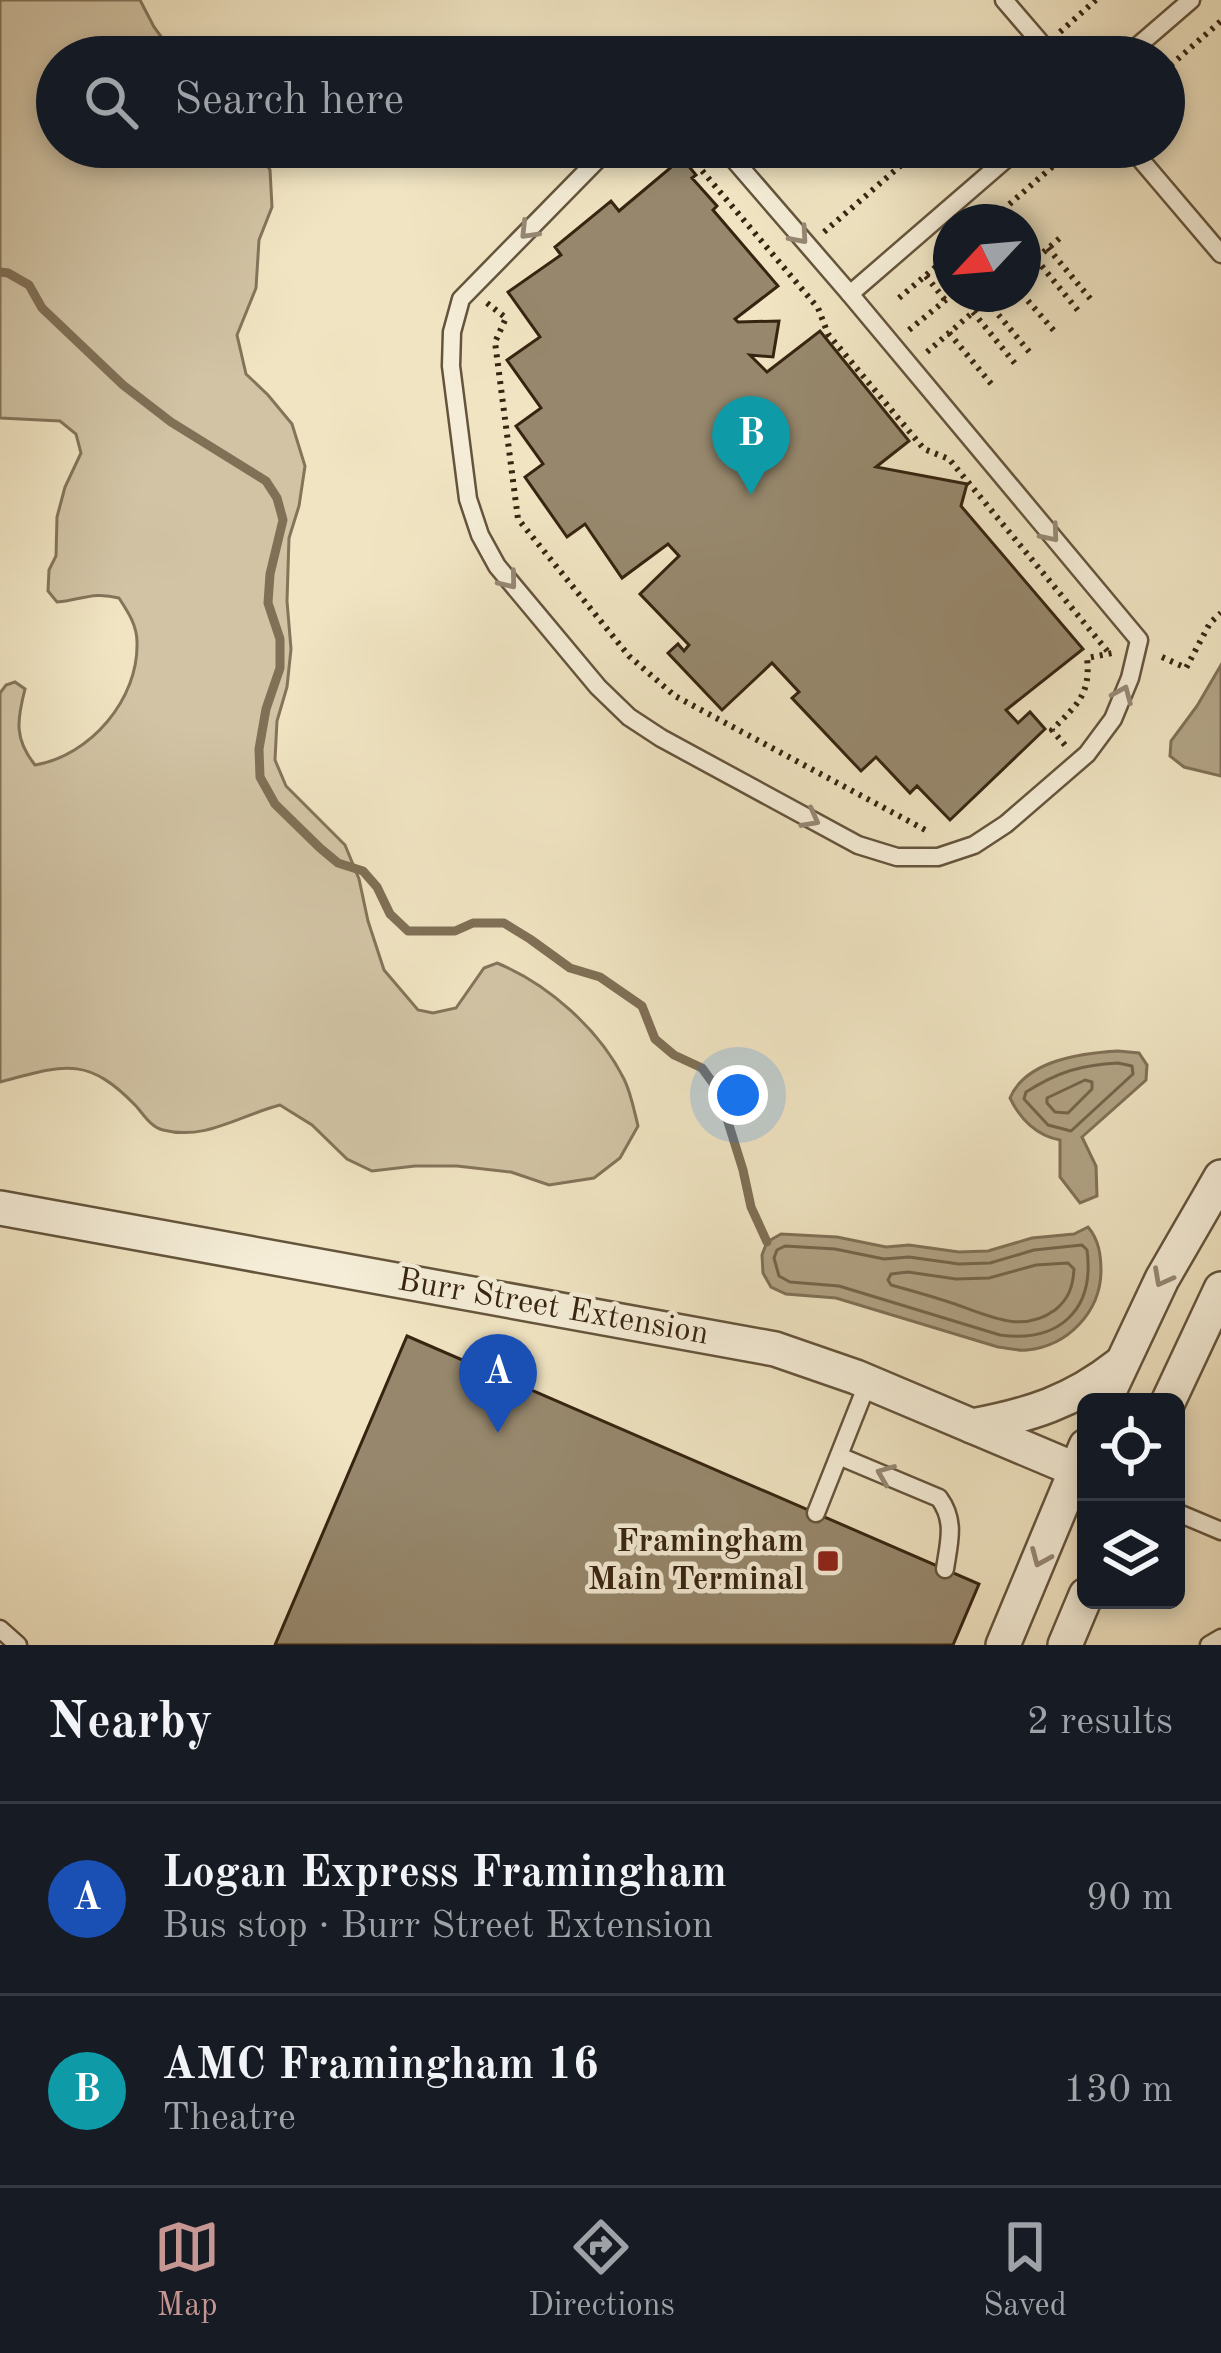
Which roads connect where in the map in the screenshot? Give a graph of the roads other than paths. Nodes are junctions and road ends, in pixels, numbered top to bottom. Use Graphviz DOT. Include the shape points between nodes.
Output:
graph roads {
  1 [pos="1004,0"];
  2 [pos="1191,0"];
  3 [pos="1035,36"];
  4 [pos="1149,36"];
  5 [pos="598,168"];
  6 [pos="741,168"];
  7 [pos="997,168"];
  8 [pos="1148,168"];
  9 [pos="1221,254"];
  10 [pos="850,294"];
  11 [pos="1221,1177"];
  12 [pos="0,1208"];
  13 [pos="1221,1289"];
  14 [pos="1120,1364"];
  15 [pos="868,1382"];
  16 [pos="1108,1393"];
  17 [pos="1172,1393"];
  18 [pos="972,1426"];
  19 [pos="839,1456"];
  20 [pos="1077,1461"];
  21 [pos="1077,1477"];
  22 [pos="816,1513"];
  23 [pos="1185,1516"];
  24 [pos="1221,1532"];
  25 [pos="945,1569"];
  26 [pos="1080,1609"];
  27 [pos="0,1629"];
  28 [pos="1221,1639"];
  29 [pos="18,1645"];
  30 [pos="1004,1645"];
  31 [pos="1065,1645"];
  32 [pos="1209,1645"];
  1 -- 3 [label="lane"];
  2 -- 4 [label="lane"];
  5 -- 10 [label="lane" via="461,299 451,366 479,535 629,716 858,845 897,857 938,857 1006,824 1087,754 1113,719 1139,640"];
  6 -- 10 [label="lane, one-way"];
  7 -- 10 [label="lane"];
  8 -- 9 [label="lane"];
  11 -- 14 [label="street, one-way"];
  12 -- 15 [label="street, Burr Street Extension" via="756,1344"];
  13 -- 17 [label="street"];
  14 -- 16 [label="street"];
  14 -- 18 [label="street" via="1046,1409"];
  15 -- 18 [label="street, Burr Street Extension"];
  15 -- 19 [label="lane"];
  18 -- 20 [label="street, Burr Street Extension"];
  19 -- 22 [label="lane"];
  25 -- 19 [label="lane, one-way" via="952,1525 939,1498"];
  21 -- 30 [label="street, one-way"];
  23 -- 24 [label="lane"];
  26 -- 31 [label="street"];
  27 -- 29 [label="lane"];
  28 -- 32 [label="lane"];
}
